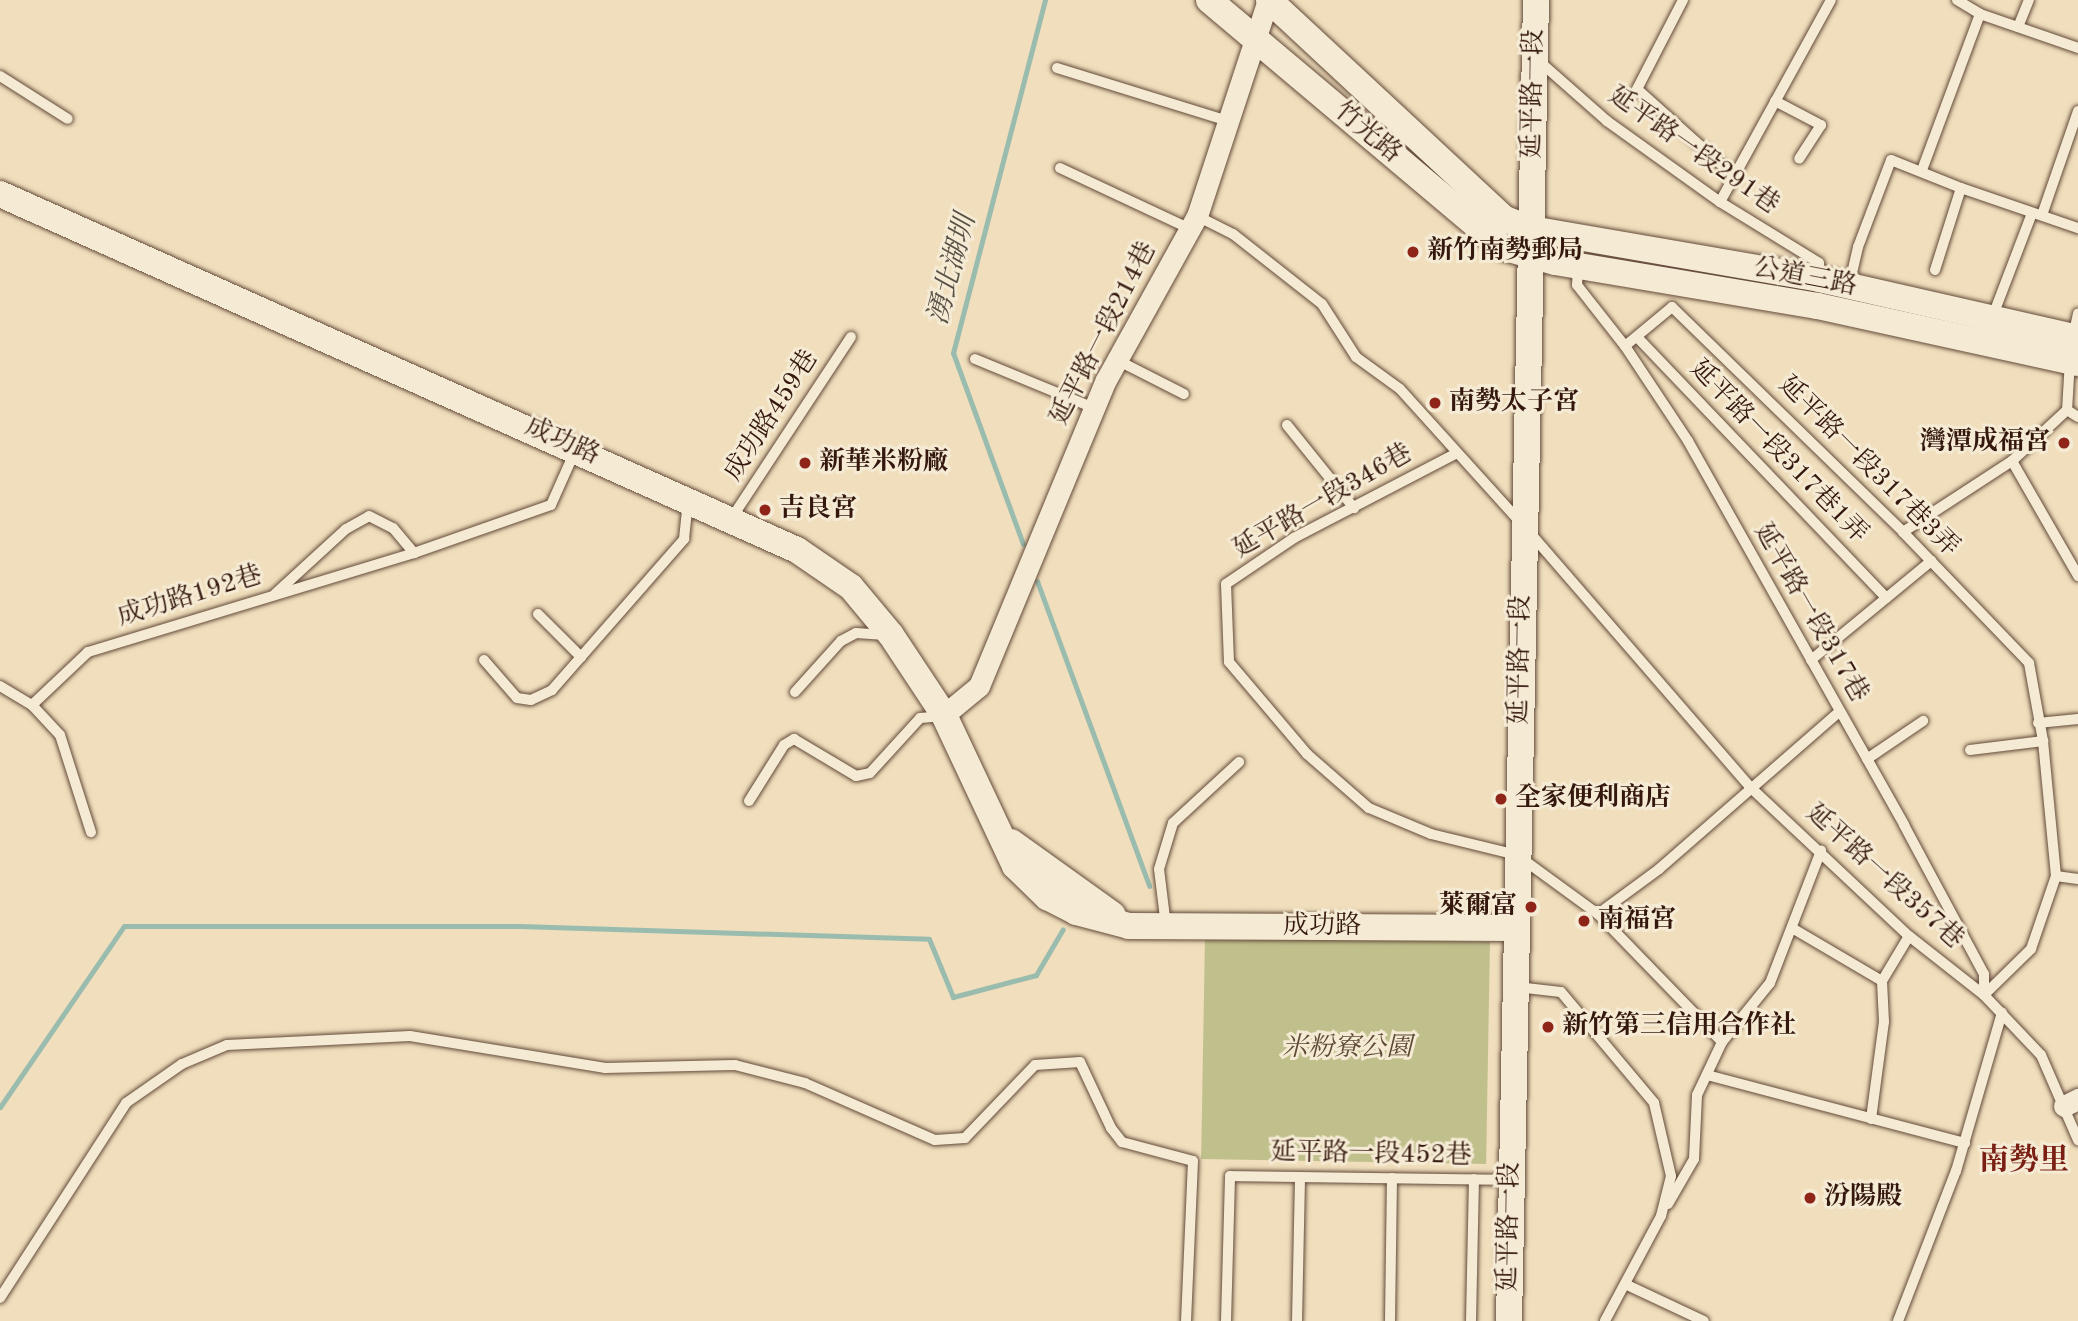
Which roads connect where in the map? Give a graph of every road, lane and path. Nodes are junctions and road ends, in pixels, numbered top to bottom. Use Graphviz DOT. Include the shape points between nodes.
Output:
graph roads {
  1 [pos="1209,0"];
  2 [pos="1268,0"];
  3 [pos="1536,0"];
  4 [pos="1683,0"];
  5 [pos="1831,0"];
  6 [pos="1957,0"];
  7 [pos="2029,0"];
  8 [pos="1980,14"];
  9 [pos="2018,27"];
  10 [pos="1255,36"];
  11 [pos="2078,48"];
  12 [pos="1534,57"];
  13 [pos="1057,68"];
  14 [pos="0,76"];
  15 [pos="1775,101"];
  16 [pos="2078,111"];
  17 [pos="68,119"];
  18 [pos="1228,121"];
  19 [pos="1799,159"];
  20 [pos="1060,168"];
  21 [pos="1922,170"];
  22 [pos="1734,176"];
  23 [pos="1961,188"];
  24 [pos="0,194"];
  25 [pos="1720,202"];
  26 [pos="2037,214"];
  27 [pos="1194,223"];
  28 [pos="2078,228"];
  29 [pos="1531,229"];
  30 [pos="1531,256"];
  31 [pos="1578,266"];
  32 [pos="1935,270"];
  33 [pos="1819,279"];
  34 [pos="1675,281"];
  35 [pos="1849,286"];
  36 [pos="1672,307"];
  37 [pos="1992,318"];
  38 [pos="851,337"];
  39 [pos="1637,337"];
  40 [pos="1625,346"];
  41 [pos="2075,346"];
  42 [pos="975,359"];
  43 [pos="1117,360"];
  44 [pos="1184,394"];
  45 [pos="1094,408"];
  46 [pos="2067,410"];
  47 [pos="2078,417"];
  48 [pos="1287,425"];
  49 [pos="576,449"];
  50 [pos="1457,453"];
  51 [pos="2012,461"];
  52 [pos="688,500"];
  53 [pos="1354,508"];
  54 [pos="731,519"];
  55 [pos="1524,527"];
  56 [pos="1903,532"];
  57 [pos="414,553"];
  58 [pos="1931,561"];
  59 [pos="2078,576"];
  60 [pos="273,596"];
  61 [pos="1886,598"];
  62 [pos="538,614"];
  63 [pos="891,635"];
  64 [pos="581,657"];
  65 [pos="484,660"];
  66 [pos="1811,660"];
  67 [pos="0,686"];
  68 [pos="795,692"];
  69 [pos="32,705"];
  70 [pos="1840,711"];
  71 [pos="944,715"];
  72 [pos="2078,719"];
  73 [pos="1923,720"];
  74 [pos="2038,723"];
  75 [pos="2043,741"];
  76 [pos="1970,750"];
  77 [pos="1867,759"];
  78 [pos="1239,762"];
  79 [pos="1749,786"];
  80 [pos="749,801"];
  81 [pos="91,832"];
  82 [pos="1821,851"];
  83 [pos="1517,855"];
  84 [pos="2056,876"];
  85 [pos="2078,879"];
  86 [pos="1598,914"];
  87 [pos="1166,926"];
  88 [pos="1516,928"];
  89 [pos="1792,928"];
  90 [pos="1909,936"];
  91 [pos="1882,981"];
  92 [pos="1514,986"];
  93 [pos="1984,995"];
  94 [pos="2002,1013"];
  95 [pos="1722,1042"];
  96 [pos="1707,1075"];
  97 [pos="2071,1102"];
  98 [pos="1871,1119"];
  99 [pos="2078,1140"];
  100 [pos="1965,1143"];
  101 [pos="1300,1177"];
  102 [pos="1392,1178"];
  103 [pos="1474,1179"];
  104 [pos="1511,1180"];
  105 [pos="1661,1216"];
  106 [pos="1625,1284"];
  107 [pos="0,1298"];
  108 [pos="1186,1321"];
  109 [pos="1226,1321"];
  110 [pos="1297,1321"];
  111 [pos="1390,1321"];
  112 [pos="1471,1321"];
  113 [pos="1509,1321"];
  114 [pos="1605,1321"];
  115 [pos="1704,1321"];
  116 [pos="1898,1321"];
  1 -- 10 [label="street, 竹光路"];
  2 -- 10 [label="street, 延平路一段214巷"];
  2 -- 29 [label="street, 竹光路" via="1505,219"];
  3 -- 12 [label="street, 延平路一段"];
  4 -- 22 [label="lane" via="1637,89"];
  5 -- 15 [label="lane"];
  6 -- 8 [label="lane"];
  7 -- 9 [label="lane"];
  8 -- 9 [label="lane"];
  8 -- 21 [label="lane"];
  9 -- 11 [label="lane"];
  10 -- 18 [label="street, 延平路一段214巷"];
  10 -- 30 [label="street, 竹光路" via="1502,247"];
  12 -- 25 [label="lane, 延平路一段291巷" via="1607,121"];
  12 -- 29 [label="street, 延平路一段"];
  13 -- 18 [label="lane"];
  14 -- 17 [label="lane"];
  15 -- 19 [label="lane" via="1821,125"];
  15 -- 22 [label="lane"];
  16 -- 26 [label="lane"];
  18 -- 27 [label="street, 延平路一段214巷"];
  20 -- 27 [label="lane, 延平路一段357巷"];
  21 -- 23 [label="lane"];
  21 -- 35 [label="lane" via="1891,160 1858,247"];
  22 -- 25 [label="lane"];
  23 -- 26 [label="lane"];
  23 -- 32 [label="lane"];
  24 -- 49 [label="street, 成功路"];
  25 -- 33 [label="lane, 延平路一段291巷" via="1819,263"];
  26 -- 28 [label="lane"];
  26 -- 37 [label="lane"];
  27 -- 43 [label="street, 延平路一段214巷"];
  27 -- 50 [label="lane, 延平路一段357巷" via="1233,234 1322,303 1356,357 1400,389"];
  29 -- 30 [label="street, 延平路一段"];
  29 -- 33 [label="street, 公道三路"];
  30 -- 31 [label="street, 公道三路"];
  30 -- 55 [label="street, 延平路一段"];
  31 -- 34 [label="street, 公道三路"];
  31 -- 40 [label="lane, 延平路一段317巷" via="1577,285"];
  33 -- 35 [label="street, 公道三路"];
  34 -- 36 [label="lane"];
  34 -- 41 [label="street, 公道三路"];
  35 -- 37 [label="street, 公道三路"];
  36 -- 39 [label="lane"];
  36 -- 56 [label="lane, 延平路一段317巷3弄"];
  37 -- 41 [label="street, 公道三路"];
  38 -- 54 [label="lane, 成功路459巷"];
  39 -- 40 [label="lane"];
  39 -- 61 [label="lane, 延平路一段317巷1弄"];
  40 -- 66 [label="lane, 延平路一段317巷" via="1688,441"];
  41 -- 46 [label="lane"];
  42 -- 45 [label="lane"];
  43 -- 44 [label="lane"];
  43 -- 45 [label="street, 延平路一段214巷"];
  45 -- 71 [label="street, 延平路一段214巷" via="979,686"];
  46 -- 47 [label="lane"];
  46 -- 51 [label="lane"];
  48 -- 53 [label="lane"];
  49 -- 52 [label="street, 成功路"];
  49 -- 57 [label="lane, 成功路192巷" via="551,505"];
  50 -- 53 [label="lane, 延平路一段346巷"];
  50 -- 55 [label="lane, 延平路一段357巷"];
  51 -- 56 [label="lane"];
  51 -- 59 [label="lane"];
  52 -- 54 [label="street, 成功路"];
  52 -- 64 [label="lane" via="684,539"];
  53 -- 83 [label="lane, 延平路一段346巷" via="1294,538 1226,584 1229,662 1307,754 1369,808 1431,834"];
  54 -- 63 [label="street, 成功路" via="797,550 850,587"];
  55 -- 79 [label="lane, 延平路一段357巷"];
  55 -- 83 [label="street, 延平路一段"];
  56 -- 58 [label="lane, 延平路一段317巷3弄"];
  57 -- 60 [label="lane, 成功路192巷"];
  57 -- 60 [label="lane" via="393,528 369,516 346,529"];
  58 -- 61 [label="lane"];
  58 -- 74 [label="lane, 延平路一段317巷3弄" via="2029,663"];
  60 -- 69 [label="lane, 成功路192巷" via="88,652"];
  61 -- 66 [label="lane"];
  62 -- 64 [label="lane"];
  63 -- 68 [label="lane" via="856,633 841,641"];
  63 -- 71 [label="street, 成功路"];
  64 -- 65 [label="lane" via="552,690 531,699 517,698"];
  66 -- 70 [label="lane, 延平路一段317巷"];
  67 -- 69 [label="lane"];
  69 -- 81 [label="lane" via="60,735"];
  70 -- 77 [label="lane, 延平路一段317巷"];
  70 -- 79 [label="lane"];
  71 -- 80 [label="lane" via="920,718 870,773 856,776 794,738 784,745"];
  71 -- 87 [label="street, 成功路" via="1002,835 1129,926"];
  72 -- 74 [label="lane"];
  73 -- 77 [label="lane"];
  74 -- 75 [label="lane, 延平路一段317巷3弄"];
  75 -- 76 [label="lane"];
  75 -- 84 [label="lane, 延平路一段317巷3弄"];
  77 -- 93 [label="lane, 延平路一段317巷" via="1984,974"];
  78 -- 87 [label="lane" via="1173,823 1159,869"];
  79 -- 82 [label="lane, 延平路一段357巷"];
  79 -- 86 [label="lane" via="1659,869"];
  82 -- 89 [label="lane"];
  82 -- 90 [label="lane, 延平路一段357巷"];
  83 -- 86 [label="lane"];
  83 -- 88 [label="street, 延平路一段"];
  84 -- 85 [label="lane"];
  84 -- 93 [label="lane" via="2031,949"];
  86 -- 95 [label="lane"];
  87 -- 88 [label="street, 成功路"];
  88 -- 92 [label="street, 延平路一段"];
  89 -- 91 [label="lane"];
  89 -- 95 [label="lane" via="1770,983"];
  90 -- 91 [label="lane"];
  90 -- 93 [label="lane, 延平路一段357巷"];
  91 -- 98 [label="lane" via="1884,1022"];
  92 -- 104 [label="street, 延平路一段"];
  92 -- 105 [label="lane" via="1560,992 1654,1103 1671,1175"];
  93 -- 94 [label="lane, 延平路一段357巷"];
  94 -- 97 [label="lane" via="2041,1055"];
  94 -- 100 [label="lane"];
  95 -- 96 [label="lane"];
  96 -- 98 [label="lane"];
  96 -- 105 [label="lane" via="1697,1095 1694,1159"];
  97 -- 99 [label="lane"];
  98 -- 100 [label="lane"];
  100 -- 116 [label="lane"];
  101 -- 102 [label="lane, 延平路一段452巷"];
  101 -- 109 [label="lane, 延平路一段452巷" via="1230,1175"];
  101 -- 110 [label="lane"];
  102 -- 103 [label="lane, 延平路一段452巷"];
  102 -- 111 [label="lane"];
  103 -- 104 [label="lane, 延平路一段452巷"];
  103 -- 112 [label="lane"];
  104 -- 113 [label="street, 延平路一段"];
  105 -- 106 [label="lane"];
  106 -- 114 [label="lane"];
  106 -- 115 [label="lane"];
  107 -- 108 [label="lane" via="126,1103 182,1064 227,1045 410,1036 605,1068 736,1065 805,1083 935,1140 965,1138 1035,1065 1080,1062 1122,1142 1193,1161"];
}
